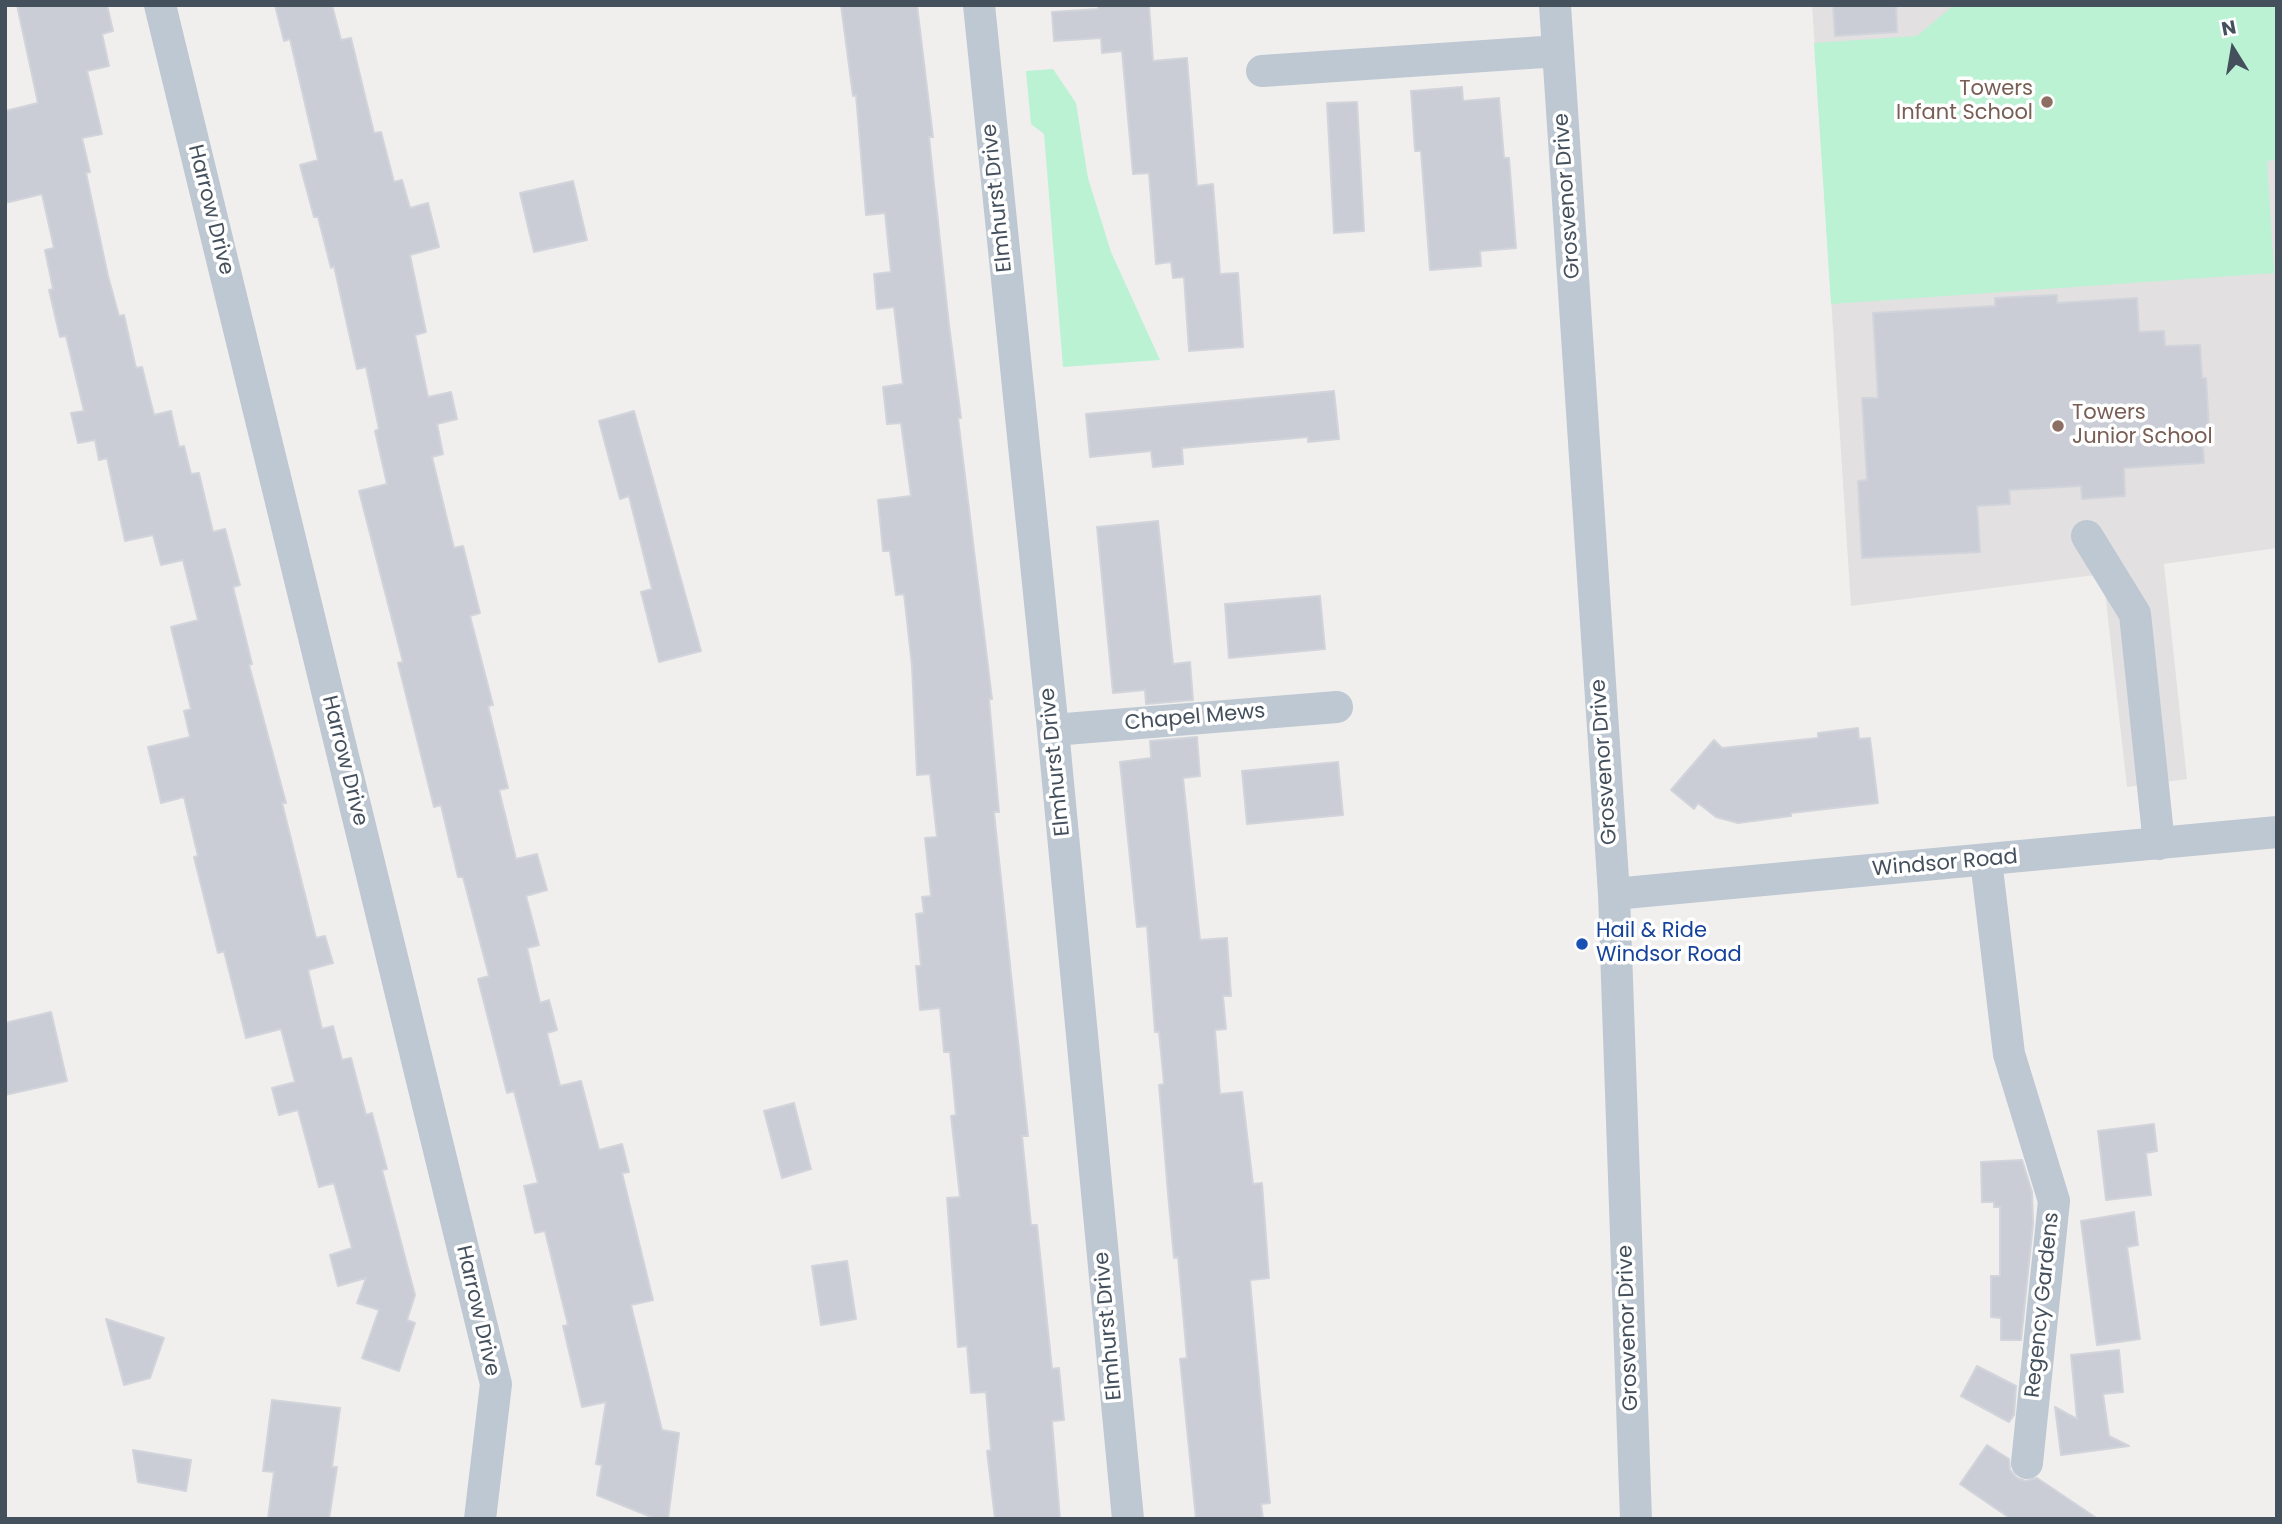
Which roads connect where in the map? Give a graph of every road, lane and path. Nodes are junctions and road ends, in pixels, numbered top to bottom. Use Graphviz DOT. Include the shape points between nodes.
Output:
graph roads {
  1 [pos="160,5"];
  2 [pos="979,5"];
  3 [pos="1555,5"];
  4 [pos="1558,51"];
  5 [pos="1262,71"];
  6 [pos="2087,536"];
  7 [pos="1337,706"];
  8 [pos="1053,730"];
  9 [pos="2277,832"];
  10 [pos="2159,844"];
  11 [pos="1986,860"];
  12 [pos="1614,894"];
  13 [pos="2027,1463"];
  14 [pos="480,1519"];
  15 [pos="1128,1519"];
  16 [pos="1636,1519"];
  1 -- 14 [label="street, Harrow Drive" via="496,1384"];
  2 -- 8 [label="street, Elmhurst Drive"];
  3 -- 4 [label="street, Grosvenor Drive"];
  4 -- 5 [label="street"];
  4 -- 12 [label="street, Grosvenor Drive"];
  6 -- 10 [label="street" via="2135,614"];
  7 -- 8 [label="street, Chapel Mews"];
  8 -- 15 [label="street, Elmhurst Drive"];
  9 -- 10 [label="street, Windsor Road"];
  10 -- 11 [label="street, Windsor Road"];
  11 -- 12 [label="street, Windsor Road"];
  11 -- 13 [label="street, Regency Gardens" via="2009,1054 2054,1201"];
  12 -- 16 [label="street, Grosvenor Drive"];
}
